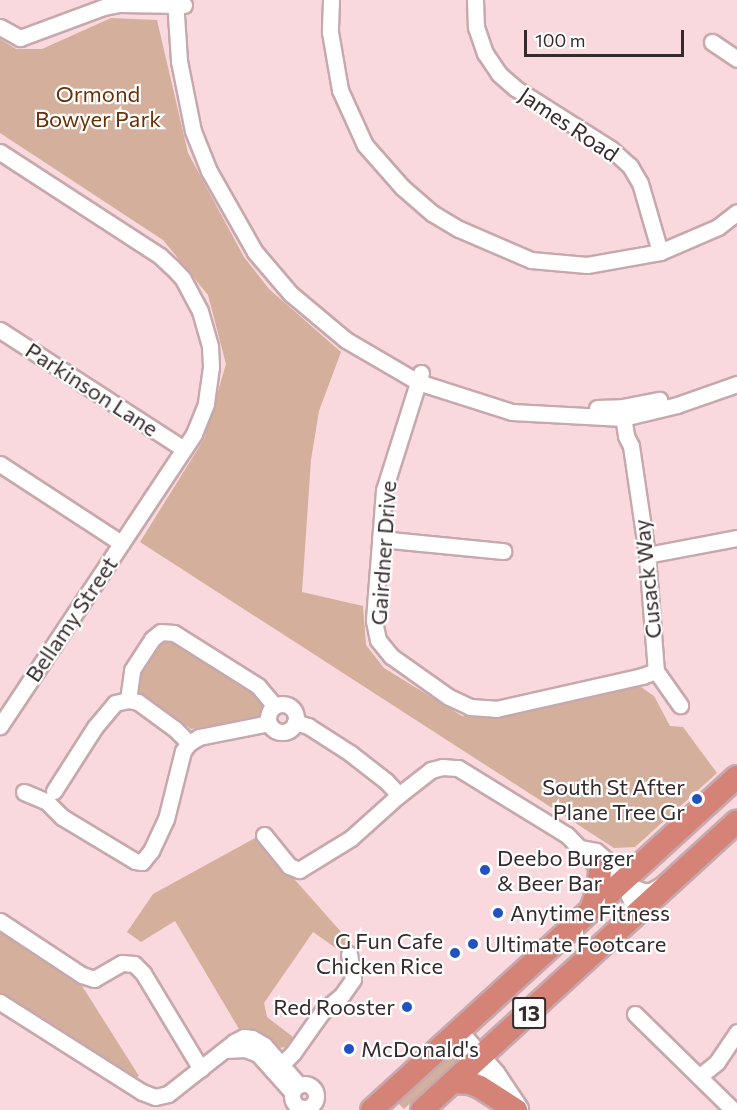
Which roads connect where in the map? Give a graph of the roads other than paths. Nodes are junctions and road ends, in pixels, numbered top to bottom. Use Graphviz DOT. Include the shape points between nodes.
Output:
graph roads {
  1 [pos="331,0"];
  2 [pos="475,0"];
  3 [pos="180,3"];
  4 [pos="0,27"];
  5 [pos="712,42"];
  6 [pos="737,59"];
  7 [pos="0,153"];
  8 [pos="737,212"];
  9 [pos="660,252"];
  10 [pos="0,330"];
  11 [pos="737,377"];
  12 [pos="423,379"];
  13 [pos="737,384"];
  14 [pos="627,412"];
  15 [pos="184,449"];
  16 [pos="0,464"];
  17 [pos="737,538"];
  18 [pos="380,539"];
  19 [pos="121,543"];
  20 [pos="503,551"];
  21 [pos="648,555"];
  22 [pos="656,670"];
  23 [pos="128,699"];
  24 [pos="680,705"];
  25 [pos="275,706"];
  26 [pos="2,718"];
  27 [pos="295,722"];
  28 [pos="269,723"];
  29 [pos="189,743"];
  30 [pos="737,777"];
  31 [pos="54,791"];
  32 [pos="24,792"];
  33 [pos="399,795"];
  34 [pos="737,822"];
  35 [pos="264,835"];
  36 [pos="581,848"];
  37 [pos="600,870"];
  38 [pos="679,875"];
  39 [pos="621,882"];
  40 [pos="592,909"];
  41 [pos="0,921"];
  42 [pos="626,924"];
  43 [pos="350,954"];
  44 [pos="0,1002"];
  45 [pos="635,1014"];
  46 [pos="737,1032"];
  47 [pos="454,1034"];
  48 [pos="477,1060"];
  49 [pos="278,1067"];
  50 [pos="201,1069"];
  51 [pos="700,1076"];
  52 [pos="453,1082"];
  53 [pos="296,1088"];
  54 [pos="312,1107"];
  55 [pos="372,1110"];
  56 [pos="407,1110"];
  57 [pos="422,1110"];
  58 [pos="519,1110"];
  59 [pos="733,1110"];
  1 -- 9 [label="street" via="330,32 340,90 365,145 402,187 432,213 459,230 531,260 587,265"];
  2 -- 9 [label="street, James Road" via="476,27 485,52 500,74 630,166 640,183"];
  3 -- 4 [label="street" via="104,7 20,38"];
  3 -- 12 [label="street" via="194,99 203,129 217,167 265,250 299,289 334,320"];
  5 -- 6 [label="street"];
  7 -- 15 [label="street, Bellamy Street" via="160,256 183,279 207,331 211,367 206,404"];
  8 -- 9 [label="street" via="718,227"];
  10 -- 15 [label="street, Parkinson Lane"];
  11 -- 14 [label="street"];
  12 -- 14 [label="street" via="501,399"];
  12 -- 18 [label="street, Gairdner Drive" via="418,405 409,416 384,490"];
  13 -- 14 [label="street" via="677,405"];
  14 -- 21 [label="street, Cusack Way" via="634,437 631,446"];
  15 -- 19 [label="street, Bellamy Street"];
  16 -- 19 [label="street"];
  17 -- 21 [label="street"];
  18 -- 20 [label="street"];
  18 -- 22 [label="street, Gairdner Drive" via="374,621 378,640 391,656 470,707 496,709"];
  19 -- 26 [label="street, Bellamy Street"];
  21 -- 22 [label="street, Cusack Way"];
  22 -- 24 [label="street, Cusack Way"];
  23 -- 25 [label="street" via="132,670 161,632 174,633 232,669 258,686"];
  23 -- 29 [label="street" via="138,702"];
  23 -- 31 [label="street" via="106,710"];
  25 -- 27 [label="street" via="290,706"];
  25 -- 28 [label="street" via="269,713"];
  27 -- 28 [label="street" via="282,732"];
  27 -- 33 [label="street" via="350,753"];
  28 -- 29 [label="street" via="199,737"];
  29 -- 32 [label="street" via="183,751 166,819 142,862 62,817 47,802"];
  30 -- 39 [label="highway, 13"];
  33 -- 35 [label="street" via="351,838 299,870 290,866"];
  33 -- 36 [label="street" via="431,770 458,768 567,835"];
  34 -- 38 [label="highway, 13"];
  36 -- 37 [label="street"];
  36 -- 39 [label="street" via="596,851 617,869"];
  37 -- 39 [label="street" via="609,879"];
  37 -- 40 [label="highway"];
  38 -- 39 [label="street" via="651,891 636,890"];
  38 -- 42 [label="highway, 13"];
  39 -- 40 [label="highway, 13"];
  39 -- 42 [label="street" via="632,902"];
  40 -- 47 [label="highway, 13"];
  41 -- 50 [label="street" via="94,979 122,963 134,964"];
  42 -- 48 [label="highway, 13"];
  43 -- 49 [label="street" via="352,979 342,995 322,1012"];
  44 -- 50 [label="street" via="155,1097 168,1094"];
  45 -- 51 [label="street"];
  46 -- 51 [label="street" via="717,1062"];
  47 -- 48 [label="street"];
  47 -- 55 [label="highway, 13"];
  48 -- 52 [label="highway, 13"];
  48 -- 58 [label="street"];
  49 -- 50 [label="street" via="251,1051 226,1050"];
  49 -- 53 [label="street"];
  51 -- 59 [label="street"];
  52 -- 56 [label="street"];
  52 -- 57 [label="highway, 13"];
  52 -- 58 [label="highway" via="480,1087"];
  53 -- 54 [label="street" via="295,1104"];
  53 -- 54 [label="street" via="308,1084 314,1088"];
}
